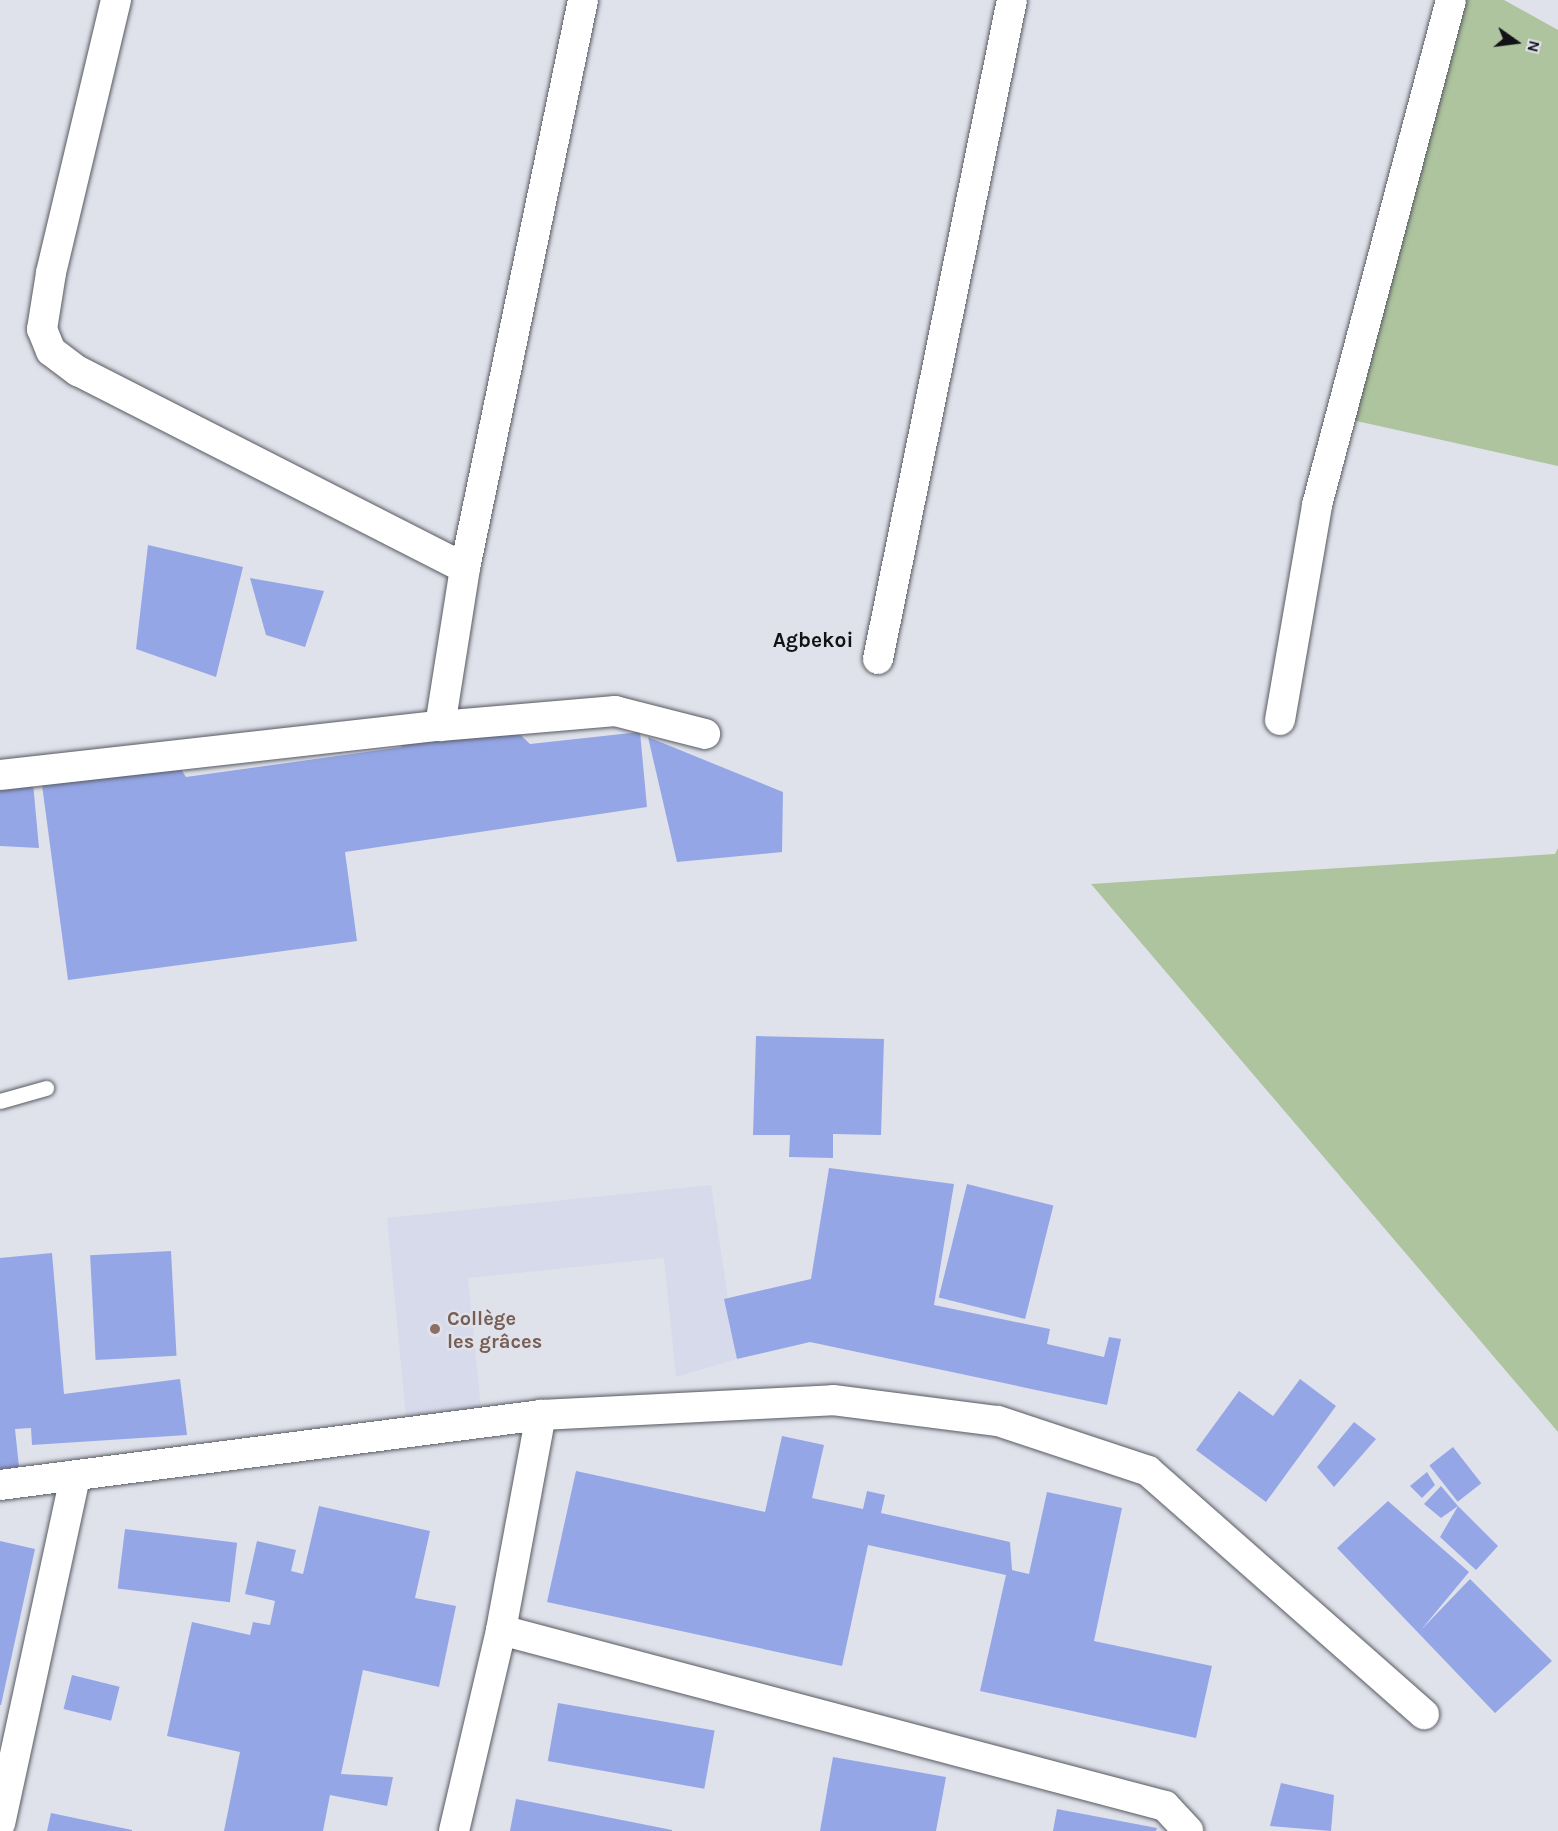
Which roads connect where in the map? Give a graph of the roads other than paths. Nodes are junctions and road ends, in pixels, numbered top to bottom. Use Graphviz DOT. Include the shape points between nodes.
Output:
graph roads {
  1 [pos="116,0"];
  2 [pos="583,0"];
  3 [pos="1012,0"];
  4 [pos="1451,0"];
  5 [pos="465,568"];
  6 [pos="878,658"];
  7 [pos="1280,720"];
  8 [pos="440,726"];
  9 [pos="705,734"];
  10 [pos="0,775"];
  11 [pos="46,1088"];
  12 [pos="0,1101"];
  13 [pos="541,1415"];
  14 [pos="75,1477"];
  15 [pos="0,1485"];
  16 [pos="501,1630"];
  17 [pos="1424,1714"];
  18 [pos="0,1824"];
  19 [pos="454,1831"];
  20 [pos="1188,1831"];
  1 -- 5 [label="street" via="51,273 42,329 51,351 78,371"];
  2 -- 5 [label="street"];
  3 -- 6 [label="street"];
  4 -- 7 [label="street" via="1317,505"];
  5 -- 8 [label="street"];
  8 -- 9 [label="street" via="615,711"];
  8 -- 10 [label="street"];
  11 -- 12 [label="lane"];
  13 -- 14 [label="street"];
  13 -- 16 [label="street"];
  13 -- 17 [label="street" via="833,1400 998,1421 1148,1471"];
  14 -- 15 [label="street"];
  14 -- 18 [label="street"];
  16 -- 19 [label="street"];
  16 -- 20 [label="street" via="1165,1806"];
}
